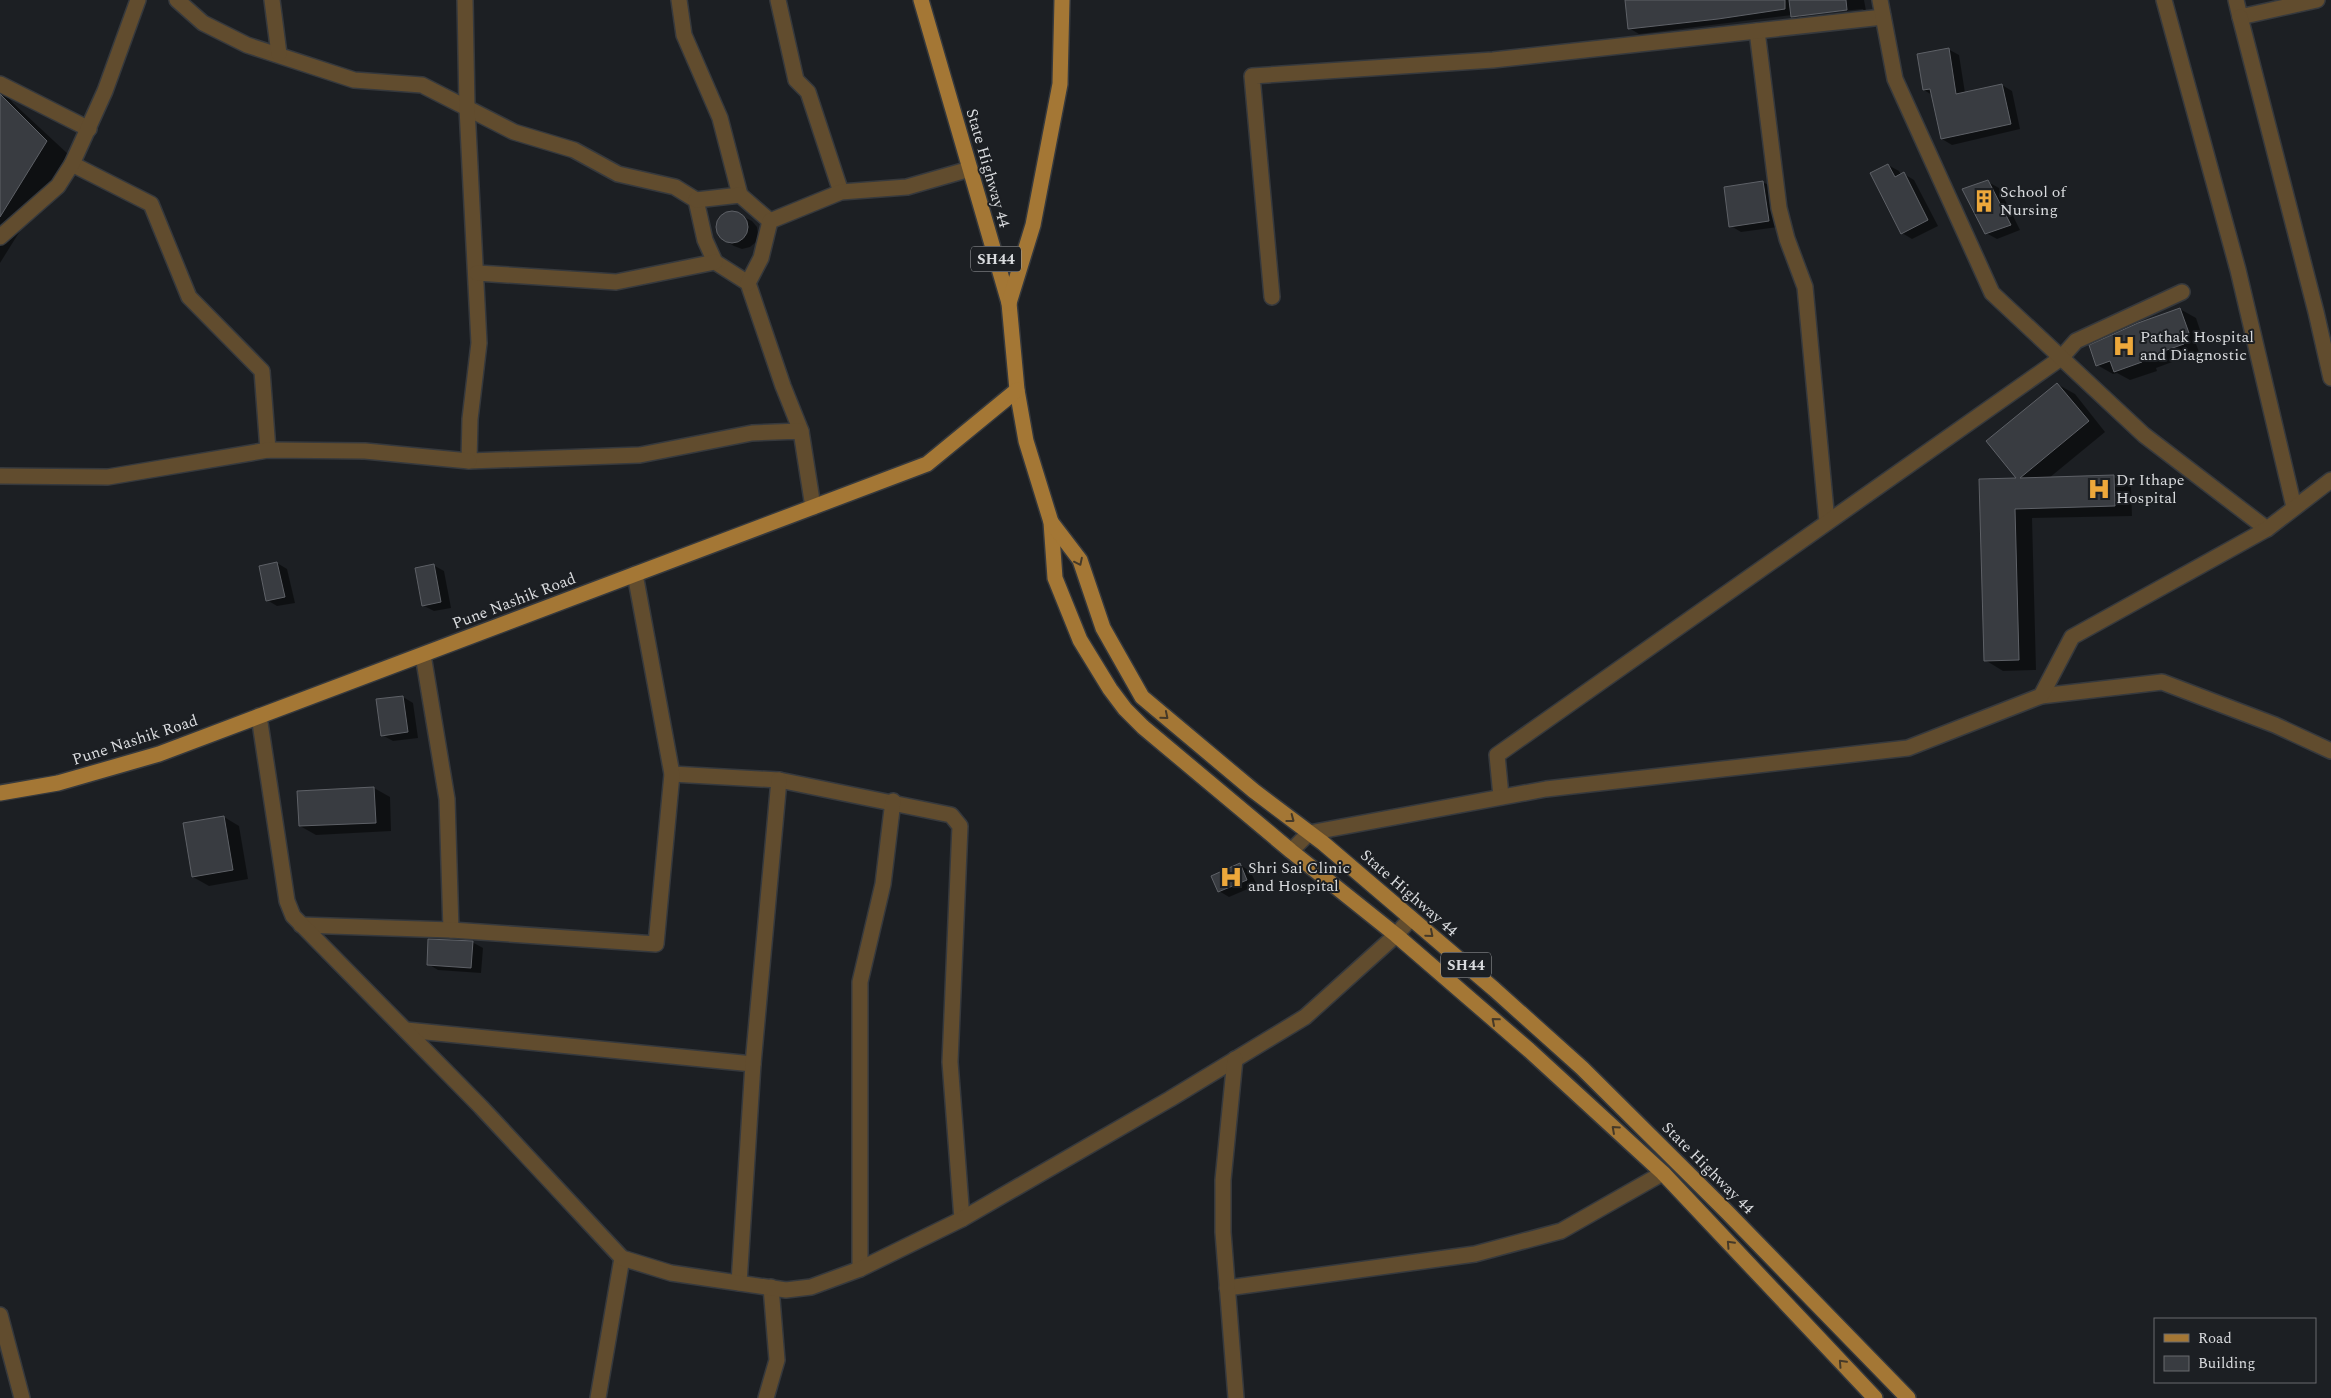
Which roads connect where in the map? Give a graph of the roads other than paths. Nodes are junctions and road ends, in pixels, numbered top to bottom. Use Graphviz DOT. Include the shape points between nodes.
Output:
graph roads {
  1 [pos="138,0"];
  2 [pos="177,0"];
  3 [pos="272,0"];
  4 [pos="465,0"];
  5 [pos="679,0"];
  6 [pos="778,0"];
  7 [pos="921,0"];
  8 [pos="1062,0"];
  9 [pos="1880,0"];
  10 [pos="2164,0"];
  11 [pos="2236,0"];
  12 [pos="2317,0"];
  13 [pos="1883,17"];
  14 [pos="2240,17"];
  15 [pos="1757,30"];
  16 [pos="279,54"];
  17 [pos="0,84"];
  18 [pos="467,108"];
  19 [pos="89,129"];
  20 [pos="72,164"];
  21 [pos="970,169"];
  22 [pos="841,192"];
  23 [pos="740,195"];
  24 [pos="696,200"];
  25 [pos="770,221"];
  26 [pos="0,237"];
  27 [pos="715,262"];
  28 [pos="477,273"];
  29 [pos="748,283"];
  30 [pos="2182,292"];
  31 [pos="1272,297"];
  32 [pos="1009,303"];
  33 [pos="2061,358"];
  34 [pos="2331,378"];
  35 [pos="1017,390"];
  36 [pos="801,431"];
  37 [pos="268,450"];
  38 [pos="469,461"];
  39 [pos="0,476"];
  40 [pos="2331,480"];
  41 [pos="813,507"];
  42 [pos="2294,507"];
  43 [pos="1051,522"];
  44 [pos="1827,522"];
  45 [pos="2267,529"];
  46 [pos="635,574"];
  47 [pos="423,654"];
  48 [pos="1142,696"];
  49 [pos="2041,696"];
  50 [pos="1125,709"];
  51 [pos="259,716"];
  52 [pos="2331,751"];
  53 [pos="672,774"];
  54 [pos="779,780"];
  55 [pos="0,792"];
  56 [pos="1502,796"];
  57 [pos="892,801"];
  58 [pos="1310,833"];
  59 [pos="1291,851"];
  60 [pos="1411,918"];
  61 [pos="301,925"];
  62 [pos="451,930"];
  63 [pos="1396,934"];
  64 [pos="406,1030"];
  65 [pos="1235,1059"];
  66 [pos="753,1064"];
  67 [pos="1663,1173"];
  68 [pos="962,1219"];
  69 [pos="1768,1255"];
  70 [pos="622,1258"];
  71 [pos="1753,1268"];
  72 [pos="860,1269"];
  73 [pos="739,1282"];
  74 [pos="771,1288"];
  75 [pos="1227,1288"];
  76 [pos="0,1315"];
  77 [pos="1900,1395"];
  78 [pos="22,1398"];
  79 [pos="598,1398"];
  80 [pos="766,1398"];
  81 [pos="1236,1398"];
  82 [pos="1875,1398"];
  1 -- 19 [label="street"];
  2 -- 16 [label="street" via="203,23 247,45"];
  3 -- 16 [label="street"];
  4 -- 18 [label="street"];
  5 -- 23 [label="street" via="684,36 720,118"];
  6 -- 22 [label="street" via="796,80 808,92"];
  7 -- 21 [label="main road, State Highway 44 / SH44"];
  8 -- 32 [label="main road" via="1060,84 1047,160 1033,225"];
  9 -- 13 [label="street"];
  10 -- 42 [label="street" via="2238,270"];
  11 -- 14 [label="street"];
  12 -- 14 [label="street"];
  13 -- 15 [label="street"];
  13 -- 33 [label="street" via="1895,79 1992,293"];
  14 -- 34 [label="street"];
  15 -- 31 [label="street" via="1493,60 1252,76"];
  15 -- 44 [label="street" via="1779,208 1805,287"];
  16 -- 18 [label="street" via="354,80 422,85"];
  17 -- 19 [label="street"];
  18 -- 24 [label="street" via="514,132 574,150 618,174 675,187"];
  18 -- 28 [label="street"];
  19 -- 20 [label="street"];
  20 -- 26 [label="street" via="58,186"];
  20 -- 37 [label="street" via="151,204 189,297 262,372"];
  21 -- 22 [label="street" via="907,187"];
  21 -- 32 [label="main road, State Highway 44 / SH44"];
  22 -- 25 [label="street"];
  23 -- 24 [label="street"];
  23 -- 25 [label="street"];
  24 -- 27 [label="street" via="705,240"];
  25 -- 29 [label="street" via="761,258"];
  27 -- 28 [label="street" via="616,282"];
  27 -- 29 [label="street"];
  28 -- 38 [label="street" via="479,343 470,419"];
  29 -- 36 [label="street"];
  30 -- 33 [label="street" via="2076,341"];
  32 -- 35 [label="main road, State Highway 44 / SH44"];
  33 -- 44 [label="street"];
  33 -- 45 [label="street" via="2144,435"];
  35 -- 41 [label="main road, Pune Nashik Road" via="927,464"];
  35 -- 43 [label="main road, State Highway 44 / SH44" via="1026,441"];
  36 -- 38 [label="street" via="752,433 640,455"];
  36 -- 41 [label="street"];
  37 -- 38 [label="street" via="366,451"];
  37 -- 39 [label="street" via="108,477"];
  40 -- 42 [label="street"];
  41 -- 46 [label="main road, Pune Nashik Road"];
  42 -- 45 [label="street"];
  43 -- 48 [label="main road, State Highway 44 / SH44, one-way" via="1080,560 1104,628"];
  43 -- 50 [label="main road, State Highway 44 / SH44" via="1055,578 1080,640"];
  44 -- 56 [label="street" via="1497,755"];
  45 -- 49 [label="street" via="2072,637"];
  46 -- 47 [label="main road, Pune Nashik Road"];
  46 -- 53 [label="street"];
  47 -- 51 [label="main road, Pune Nashik Road"];
  47 -- 62 [label="street" via="447,799"];
  48 -- 50 [label="main road"];
  48 -- 58 [label="main road, State Highway 44 / SH44, one-way" via="1254,791"];
  49 -- 52 [label="street" via="2162,682 2276,725"];
  49 -- 56 [label="street" via="1908,748"];
  50 -- 59 [label="main road, State Highway 44 / SH44"];
  51 -- 55 [label="main road, Pune Nashik Road" via="159,754 58,783"];
  51 -- 61 [label="street" via="287,900 293,916"];
  53 -- 54 [label="street"];
  53 -- 62 [label="street" via="656,944"];
  54 -- 57 [label="street"];
  54 -- 66 [label="street"];
  56 -- 58 [label="street"];
  57 -- 68 [label="street" via="951,815 960,826 950,1062"];
  57 -- 72 [label="street" via="883,884 860,982"];
  58 -- 59 [label="street"];
  58 -- 60 [label="main road, State Highway 44 / SH44"];
  59 -- 63 [label="main road, State Highway 44 / SH44"];
  60 -- 63 [label="street"];
  60 -- 69 [label="main road, State Highway 44 / SH44, one-way" via="1582,1068"];
  61 -- 62 [label="street"];
  61 -- 64 [label="street"];
  63 -- 65 [label="street" via="1305,1017"];
  67 -- 63 [label="main road, State Highway 44 / SH44, one-way"];
  64 -- 66 [label="street"];
  64 -- 70 [label="street"];
  65 -- 68 [label="street"];
  65 -- 75 [label="street" via="1223,1180"];
  66 -- 73 [label="street"];
  71 -- 67 [label="main road, State Highway 44 / SH44, one-way"];
  67 -- 75 [label="street" via="1561,1231 1485,1251"];
  68 -- 72 [label="street"];
  69 -- 71 [label="main road"];
  69 -- 77 [label="main road, State Highway 44 / SH44"];
  70 -- 73 [label="street" via="671,1273"];
  70 -- 79 [label="street"];
  82 -- 71 [label="main road, State Highway 44 / SH44, one-way"];
  72 -- 74 [label="street" via="811,1287"];
  73 -- 74 [label="street"];
  74 -- 80 [label="street" via="777,1360"];
  75 -- 81 [label="street"];
  76 -- 78 [label="street"];
}
